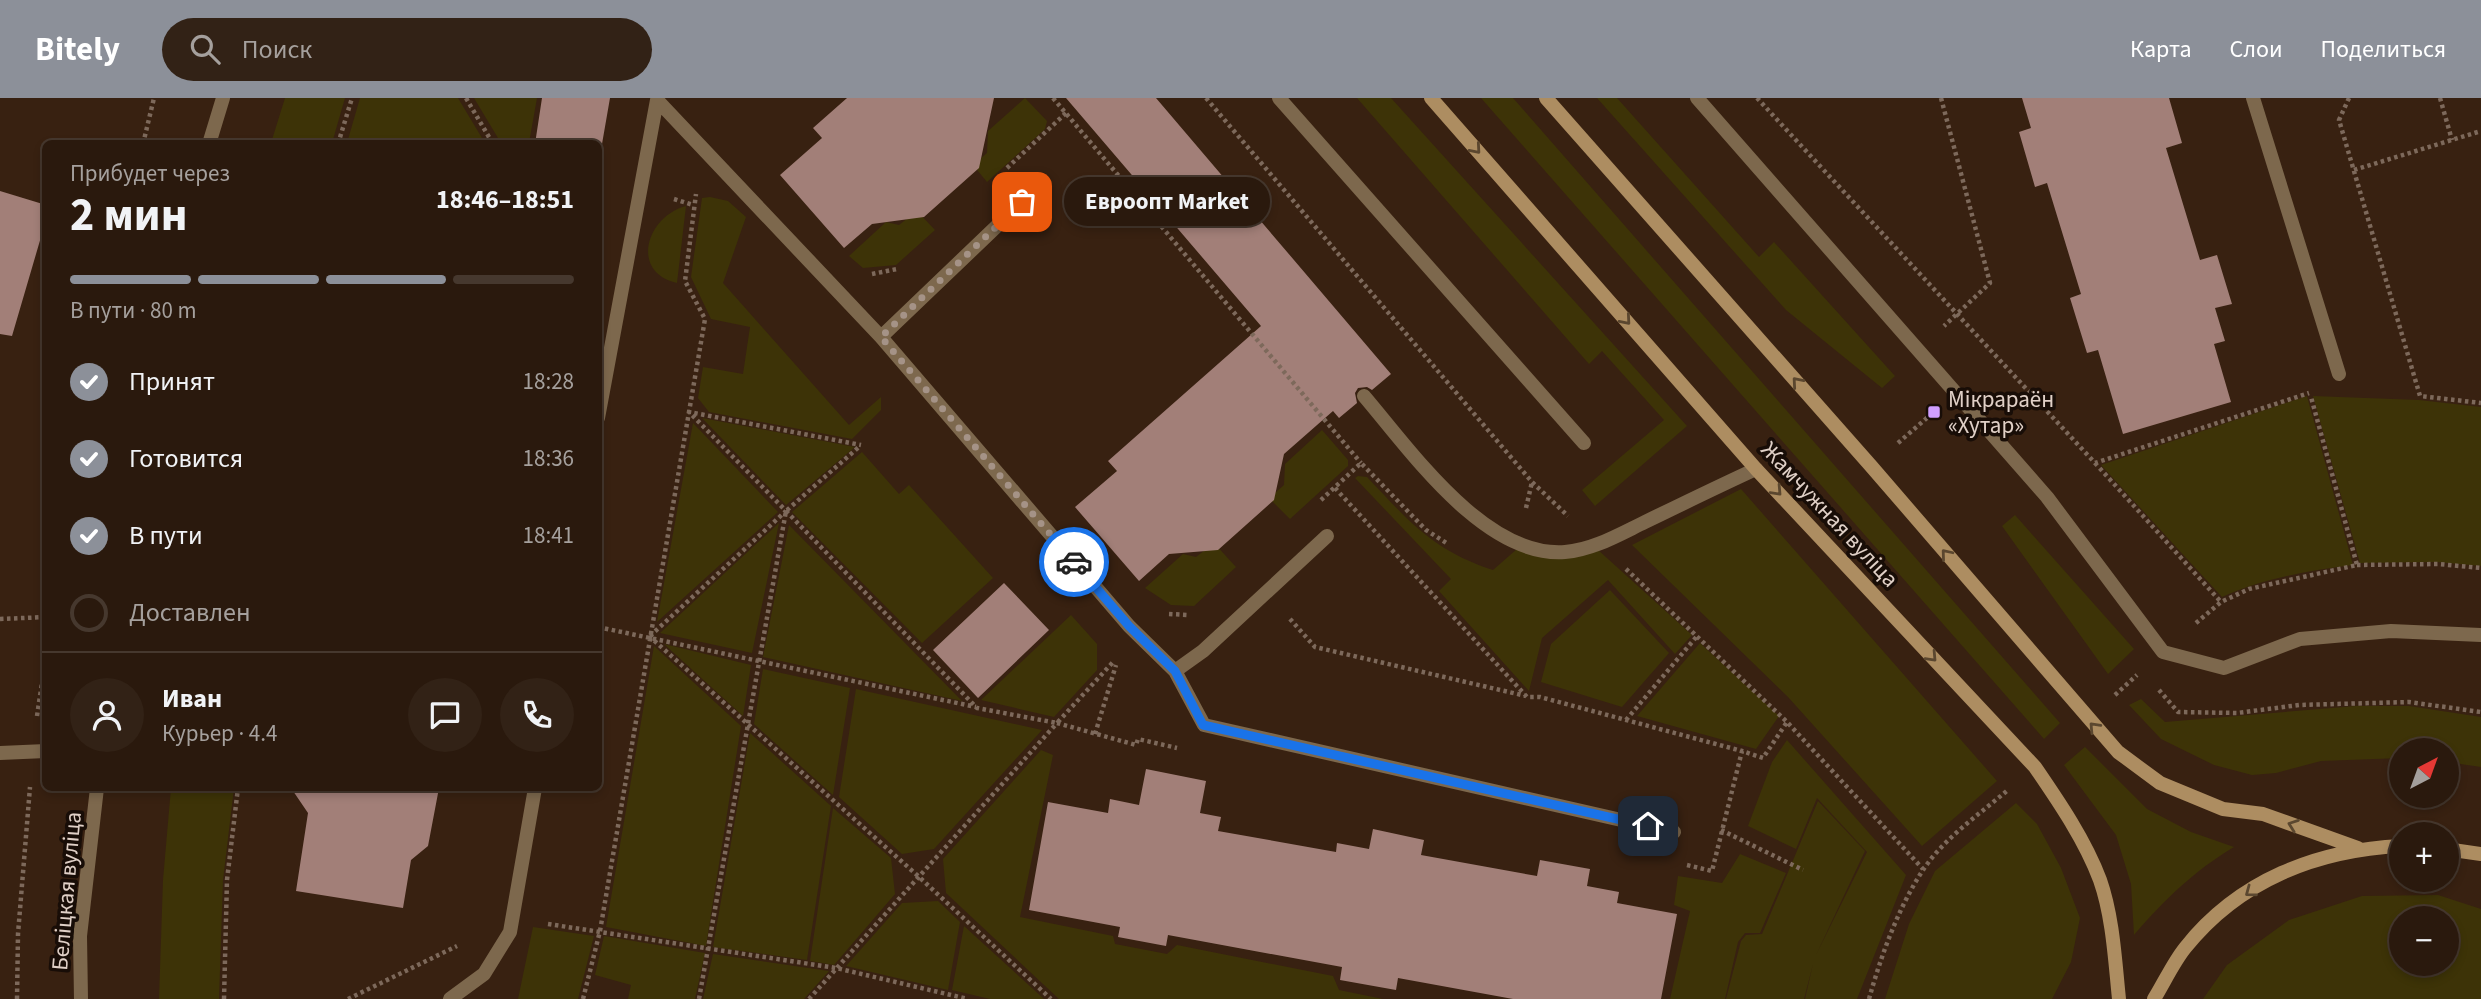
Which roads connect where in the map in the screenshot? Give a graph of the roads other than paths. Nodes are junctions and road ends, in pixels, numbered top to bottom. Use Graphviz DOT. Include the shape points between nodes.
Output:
graph roads {
  1 [pos="223,98"];
  2 [pos="1279,98"];
  3 [pos="1431,98"];
  4 [pos="1546,98"];
  5 [pos="1697,98"];
  6 [pos="2253,98"];
  7 [pos="657,99"];
  8 [pos="210,140"];
  9 [pos="1022,202"];
  10 [pos="881,337"];
  11 [pos="2339,374"];
  12 [pos="602,396"];
  13 [pos="1364,396"];
  14 [pos="1584,443"];
  15 [pos="1756,469"];
  16 [pos="1327,536"];
  17 [pos="2481,635"];
  18 [pos="1175,671"];
  19 [pos="39,751"];
  20 [pos="0,753"];
  21 [pos="97,791"];
  22 [pos="534,791"];
  23 [pos="1674,832"];
  24 [pos="2389,847"];
  25 [pos="2357,848"];
  26 [pos="2459,851"];
  27 [pos="2481,854"];
  28 [pos="81,999"];
  29 [pos="450,999"];
  30 [pos="2119,999"];
  31 [pos="2154,999"];
  1 -- 8 [label="street"];
  2 -- 14 [label="street"];
  3 -- 15 [label="main road, Жамчужная вуліца, one-way"];
  25 -- 4 [label="main road, one-way" via="2263,814 2223,809 2160,783 2118,752"];
  5 -- 17 [label="street" via="2047,497 2163,652 2224,668 2300,639 2391,631"];
  6 -- 11 [label="street"];
  7 -- 10 [label="street"];
  7 -- 12 [label="street"];
  9 -- 10 [label="street"];
  10 -- 18 [label="street" via="1129,626"];
  13 -- 15 [label="street" via="1444,489 1483,526 1528,546 1564,552 1598,544"];
  15 -- 30 [label="main road, Жамчужная вуліца, one-way" via="2035,767 2067,816 2100,881"];
  16 -- 18 [label="street" via="1203,651"];
  18 -- 23 [label="street" via="1203,725"];
  19 -- 20 [label="street"];
  21 -- 28 [label="street, Беліцкая вуліца" via="80,936"];
  22 -- 29 [label="street" via="510,932 484,974"];
  24 -- 25 [label="main road"];
  25 -- 31 [label="main road, one-way" via="2310,859 2265,881 2219,914 2185,948"];
  26 -- 27 [label="main road"];
}
